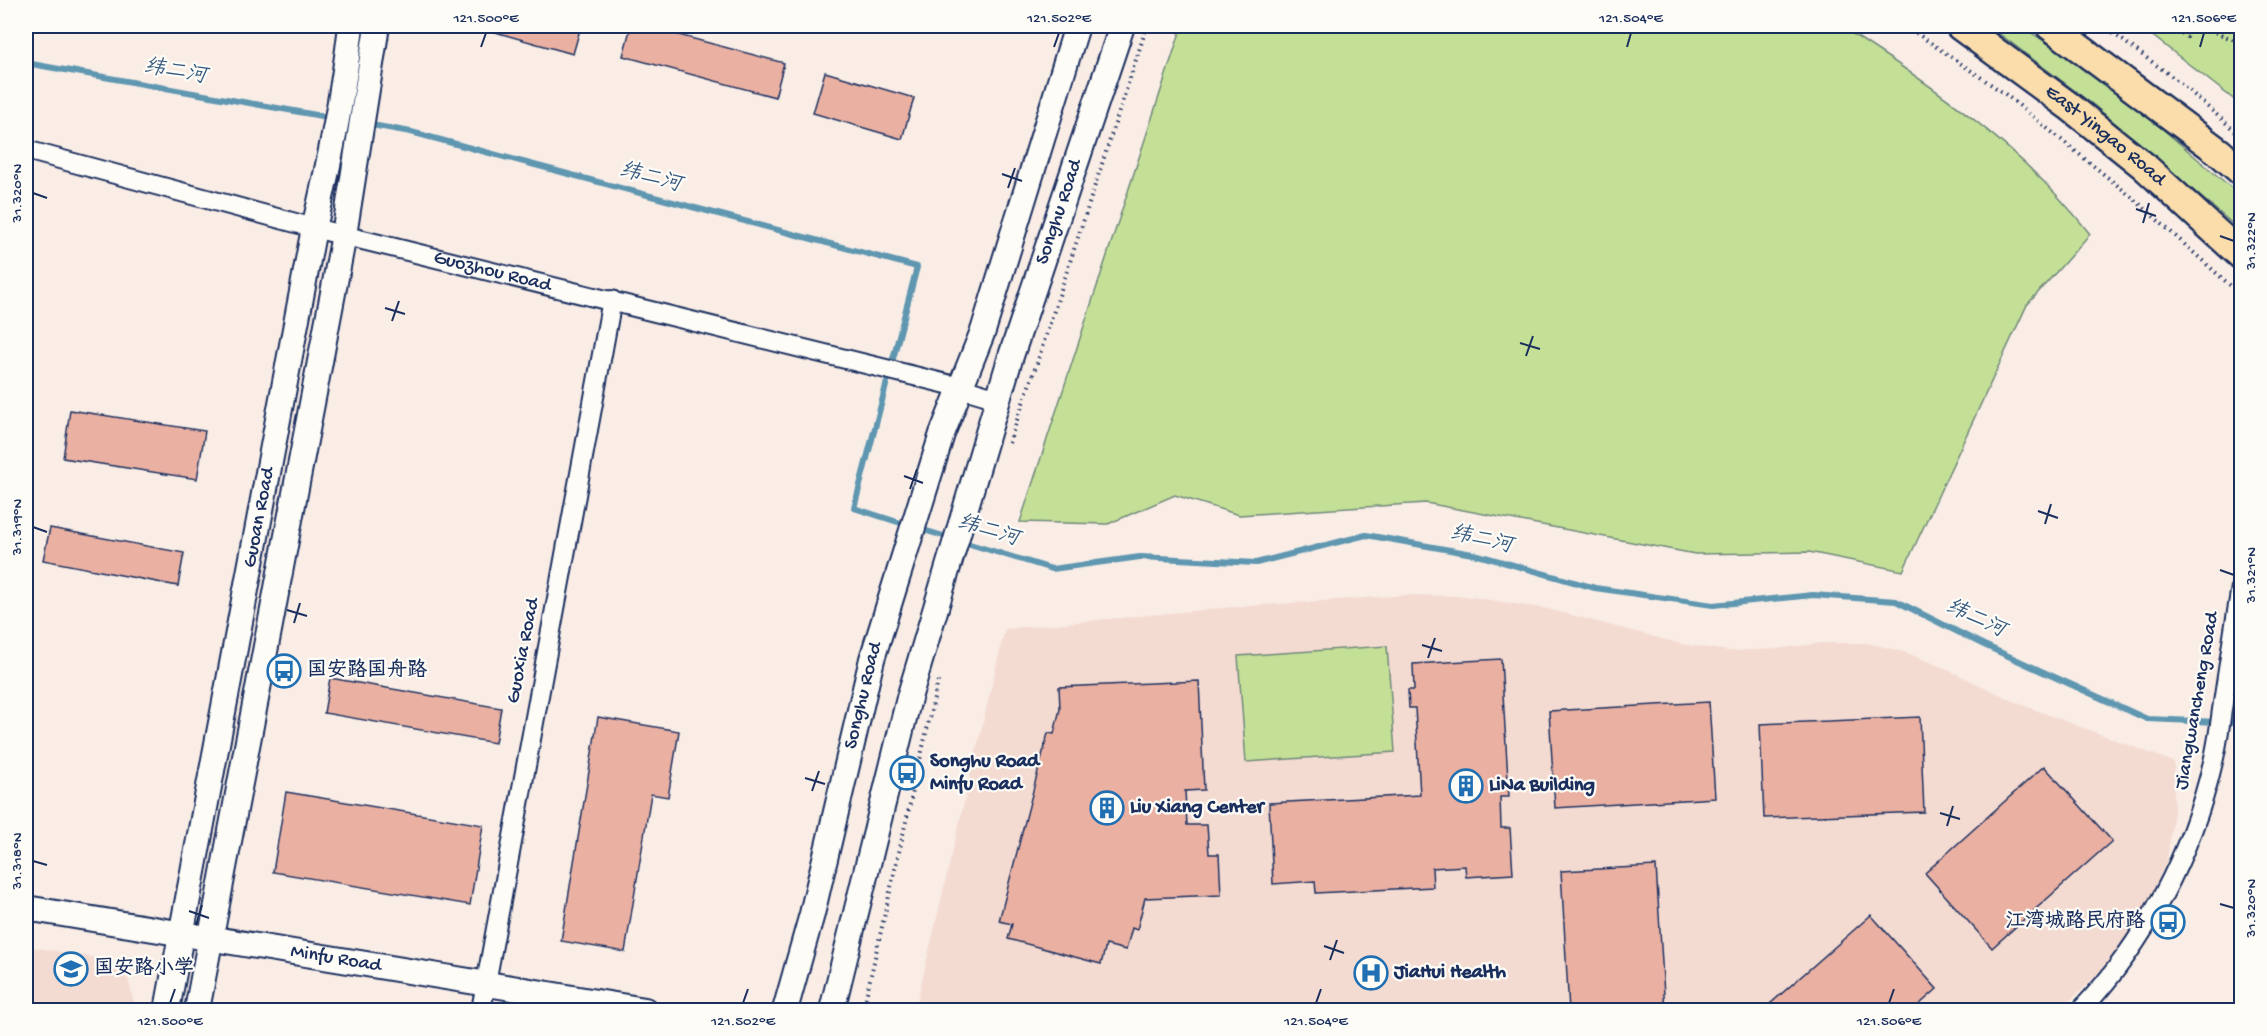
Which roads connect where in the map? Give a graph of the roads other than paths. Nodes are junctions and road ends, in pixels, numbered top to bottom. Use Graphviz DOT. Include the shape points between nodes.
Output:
graph roads {
  1 [pos="351,26"];
  2 [pos="377,26"];
  3 [pos="1077,26"];
  4 [pos="1122,26"];
  5 [pos="1960,26"];
  6 [pos="2050,26"];
  7 [pos="26,150"];
  8 [pos="2241,172"];
  9 [pos="314,228"];
  10 [pos="344,235"];
  11 [pos="2241,256"];
  12 [pos="612,300"];
  13 [pos="960,387"];
  14 [pos="998,399"];
  15 [pos="2241,581"];
  16 [pos="26,908"];
  17 [pos="182,934"];
  18 [pos="210,938"];
  19 [pos="485,984"];
  20 [pos="167,1011"];
  21 [pos="197,1011"];
  22 [pos="481,1011"];
  23 [pos="645,1011"];
  24 [pos="785,1011"];
  25 [pos="832,1011"];
  26 [pos="2081,1011"];
  1 -- 9 [label="street, Guoan Road" via="329,165"];
  2 -- 10 [label="street, Guoan Road"];
  3 -- 13 [label="street, Songhu Road" via="983,331"];
  4 -- 14 [label="street, Songhu Road"];
  5 -- 11 [label="main road, East Yingao Road" via="2144,166"];
  6 -- 8 [label="main road"];
  7 -- 9 [label="street, Guozhou Road"];
  9 -- 10 [label="street, Guozhou Road"];
  9 -- 17 [label="street, Guoan Road"];
  10 -- 12 [label="street, Guozhou Road"];
  10 -- 18 [label="street, Guoan Road"];
  12 -- 13 [label="street, Guozhou Road"];
  12 -- 19 [label="street, Guoxia Road"];
  13 -- 14 [label="street"];
  13 -- 24 [label="street, Songhu Road" via="872,659"];
  14 -- 25 [label="street, Songhu Road" via="909,698"];
  15 -- 26 [label="street, Jiangwancheng Road" via="2214,761 2199,816 2153,913 2098,993"];
  16 -- 17 [label="street, Minfu Road"];
  17 -- 18 [label="street, Minfu Road"];
  17 -- 20 [label="street, Guoan Road"];
  18 -- 19 [label="street, Minfu Road"];
  18 -- 21 [label="street, Guoan Road"];
  19 -- 22 [label="street, Guoxia Road"];
  19 -- 23 [label="street, Minfu Road"];
}
